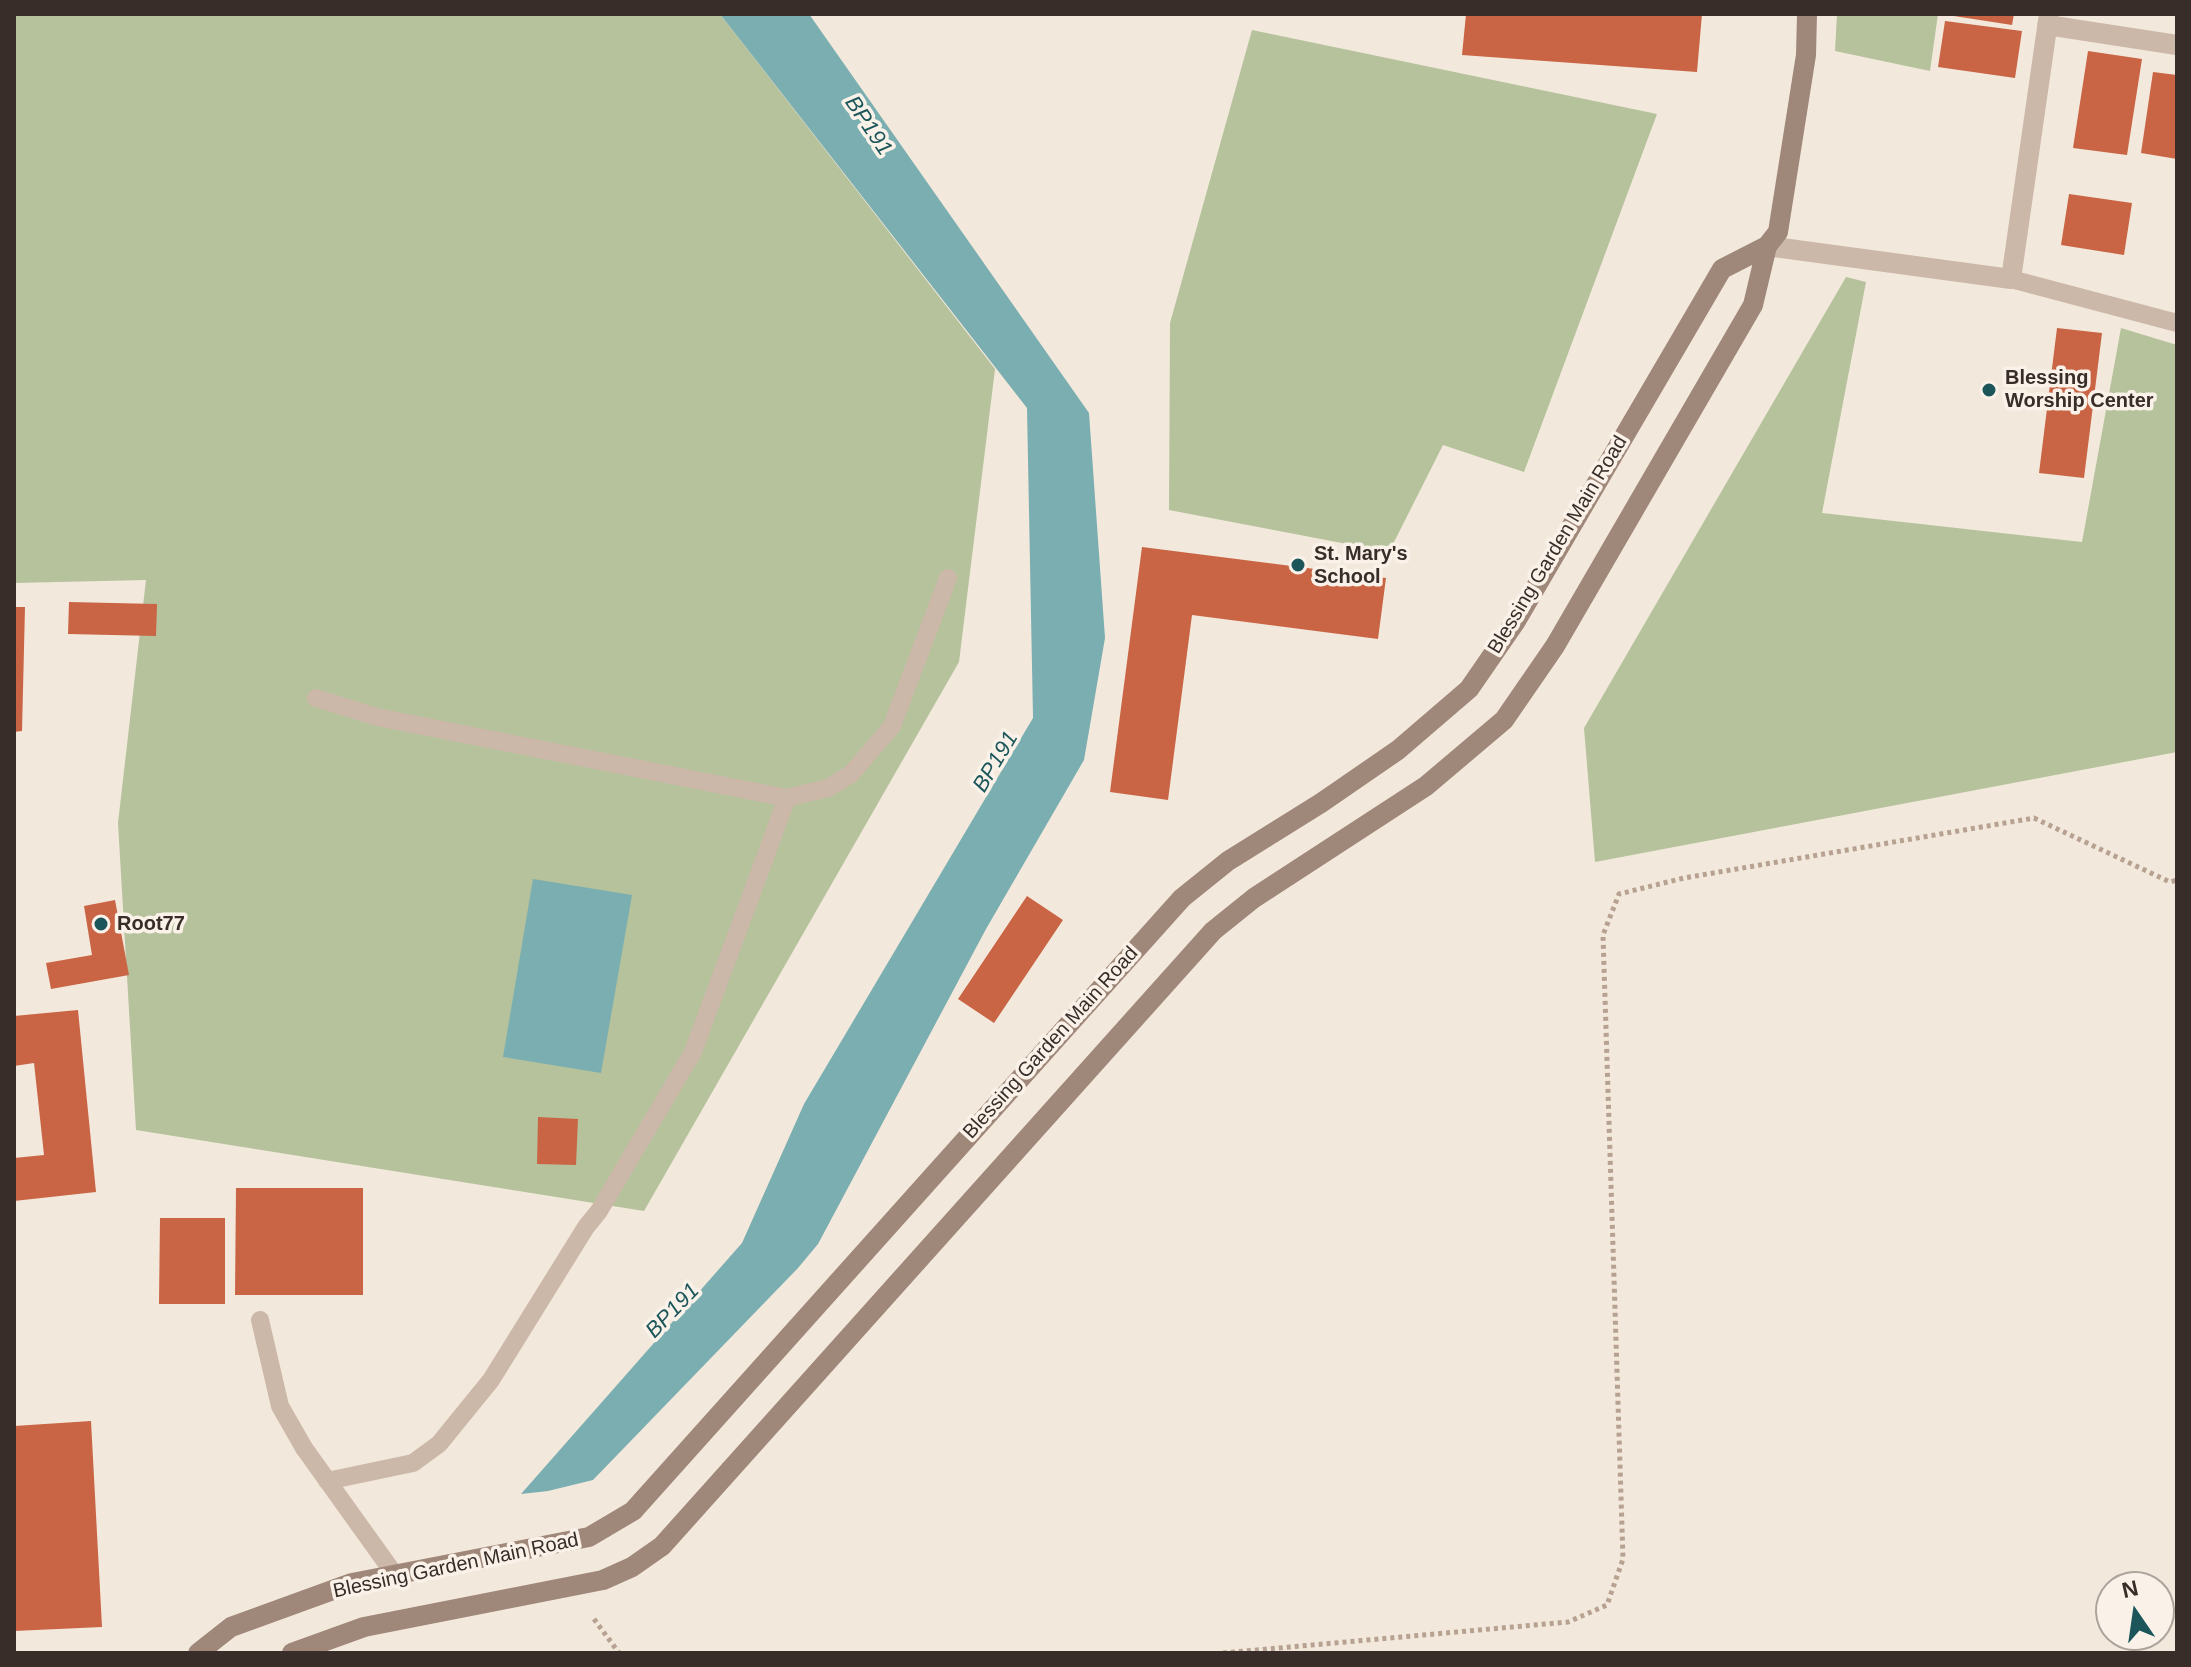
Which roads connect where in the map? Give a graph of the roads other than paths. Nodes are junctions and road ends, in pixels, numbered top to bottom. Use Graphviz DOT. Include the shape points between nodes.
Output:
graph roads {
  1 [pos="1807,14"];
  2 [pos="2048,19"];
  3 [pos="2177,45"];
  4 [pos="1767,246"];
  5 [pos="2011,279"];
  6 [pos="2177,323"];
  7 [pos="948,578"];
  8 [pos="316,698"];
  9 [pos="787,798"];
  10 [pos="260,1320"];
  11 [pos="327,1481"];
  12 [pos="395,1575"];
  13 [pos="198,1653"];
  14 [pos="292,1653"];
  1 -- 4 [label="main road, Blessing Garden Main Road" via="1806,55 1778,232"];
  2 -- 3 [label="street"];
  2 -- 5 [label="street"];
  4 -- 5 [label="street"];
  4 -- 12 [label="main road, Blessing Garden Main Road" via="1722,269 1516,621 1469,689 1398,750 1228,861 1182,898 633,1511 589,1537"];
  4 -- 14 [label="main road, Blessing Garden Main Road" via="1753,305 1555,646 1504,720 1426,786 1254,898 1213,931 662,1546 603,1580 364,1627"];
  5 -- 6 [label="lane"];
  7 -- 9 [label="lane" via="892,726 851,774 828,788"];
  8 -- 9 [label="lane" via="377,717"];
  9 -- 11 [label="lane" via="693,1052 491,1380 439,1444 413,1463"];
  10 -- 11 [label="lane" via="280,1406"];
  11 -- 12 [label="lane"];
  12 -- 13 [label="main road, Blessing Garden Main Road" via="352,1583 231,1627"];
}
